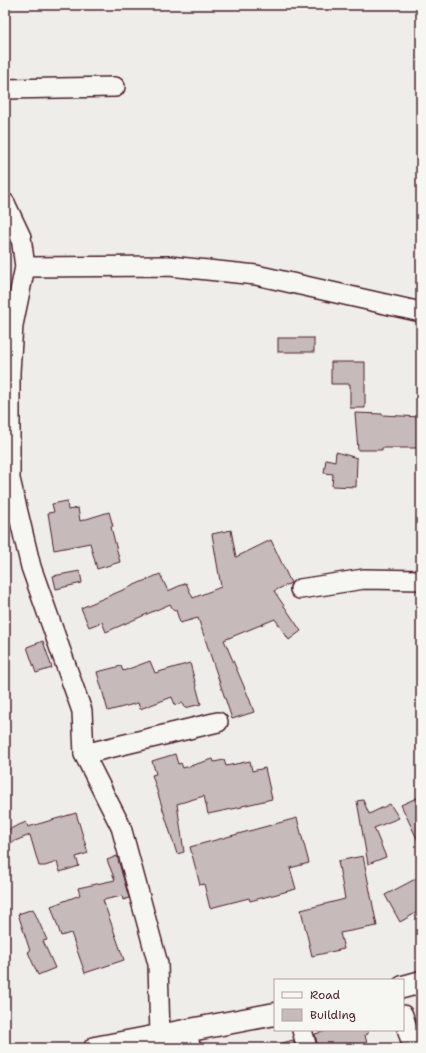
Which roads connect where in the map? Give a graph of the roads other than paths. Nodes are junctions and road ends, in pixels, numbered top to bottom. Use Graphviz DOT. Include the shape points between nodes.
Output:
graph roads {
  1 [pos="115,87"];
  2 [pos="5,89"];
  3 [pos="5,203"];
  4 [pos="25,267"];
  5 [pos="421,312"];
  6 [pos="9,324"];
  7 [pos="421,580"];
  8 [pos="300,589"];
  9 [pos="218,722"];
  10 [pos="84,754"];
  11 [pos="421,982"];
  12 [pos="404,987"];
  13 [pos="274,1014"];
  14 [pos="404,1018"];
  15 [pos="302,1031"];
  16 [pos="160,1035"];
  17 [pos="188,1040"];
  18 [pos="95,1048"];
  19 [pos="307,1048"];
  20 [pos="413,1048"];
  1 -- 2 [label="street"];
  3 -- 4 [label="street" via="21,237"];
  4 -- 5 [label="street" via="169,266 256,274"];
  4 -- 6 [label="street"];
  6 -- 10 [label="street" via="10,479 31,567 82,711"];
  7 -- 8 [label="street" via="364,579"];
  9 -- 10 [label="street"];
  10 -- 16 [label="street" via="121,827 158,964"];
  11 -- 12 [label="street"];
  13 -- 17 [label="street"];
  14 -- 20 [label="street"];
  15 -- 19 [label="street"];
  16 -- 17 [label="street"];
  16 -- 18 [label="street"];
}
